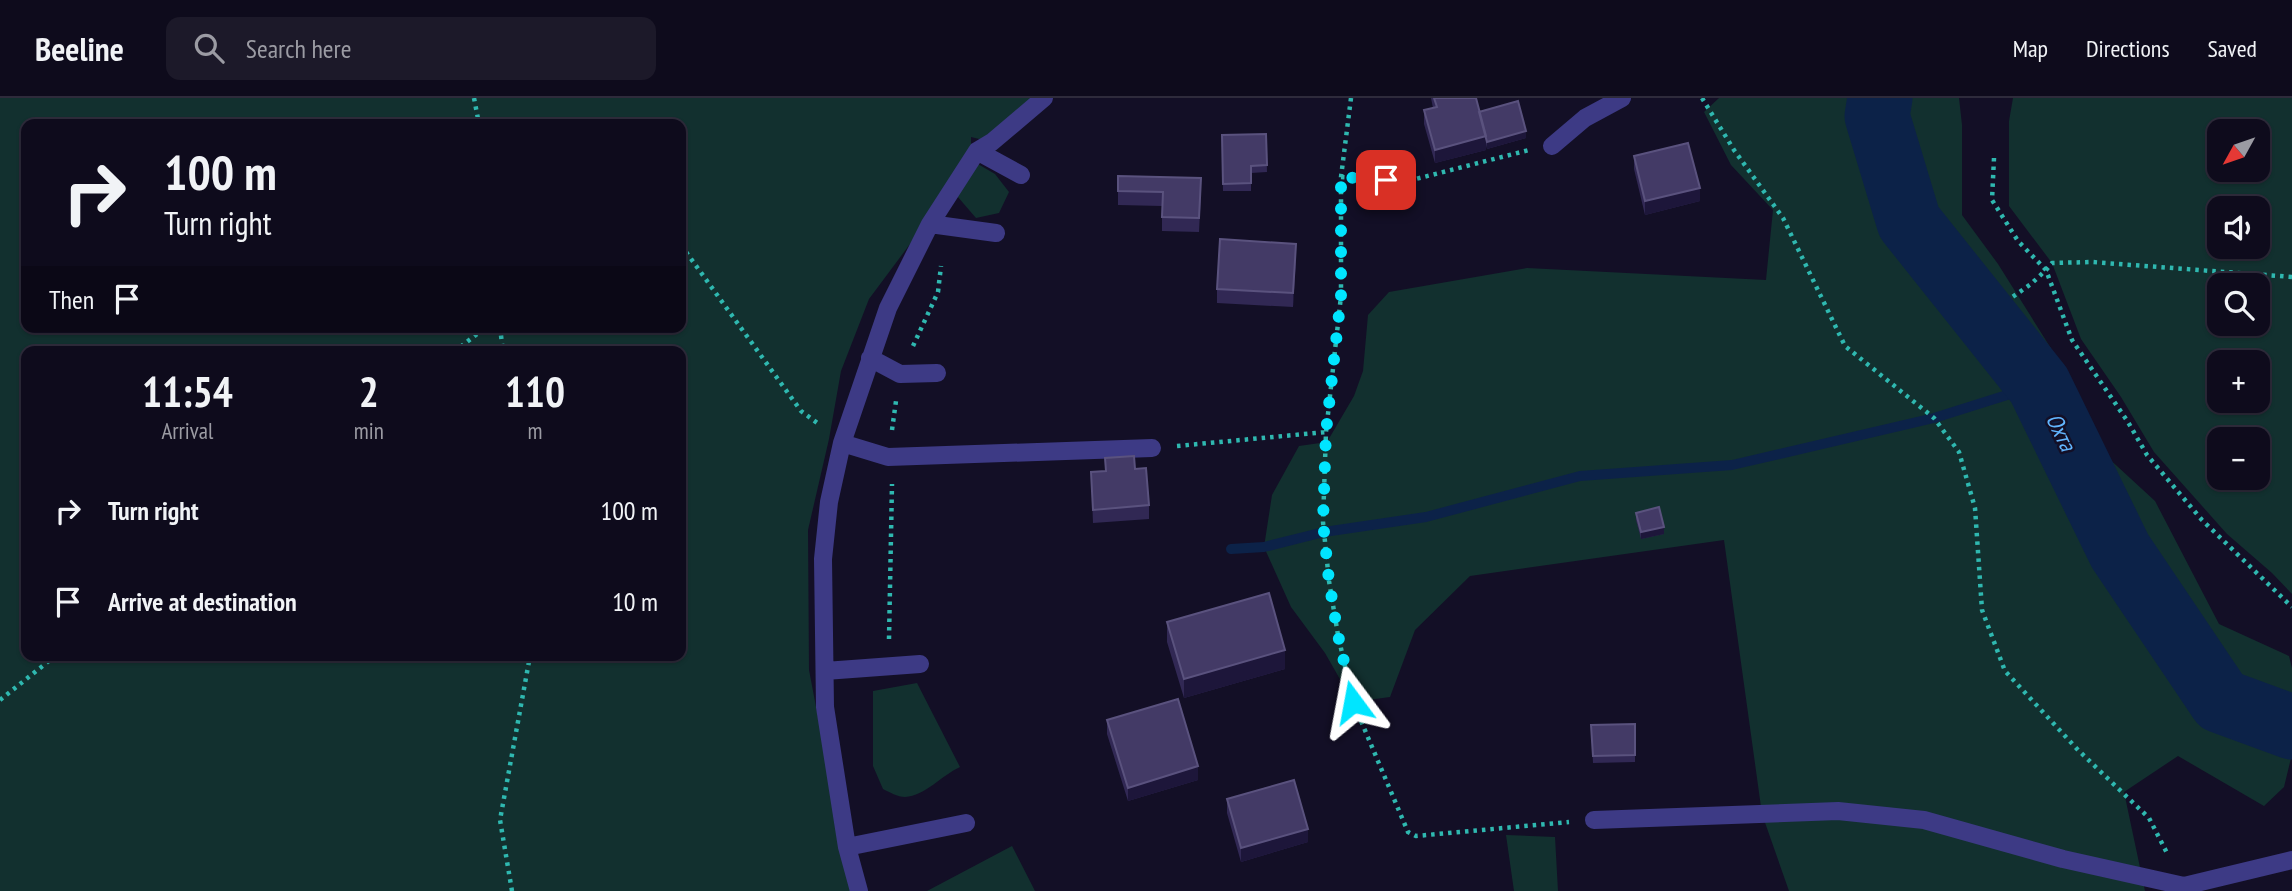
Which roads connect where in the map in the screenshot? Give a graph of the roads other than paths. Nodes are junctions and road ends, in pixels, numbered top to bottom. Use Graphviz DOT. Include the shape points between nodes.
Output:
graph roads {
  1 [pos="1044,98"];
  2 [pos="1622,98"];
  3 [pos="1552,146"];
  4 [pos="977,151"];
  5 [pos="1021,175"];
  6 [pos="930,224"];
  7 [pos="996,233"];
  8 [pos="870,358"];
  9 [pos="937,373"];
  10 [pos="842,443"];
  11 [pos="1152,448"];
  12 [pos="920,664"];
  13 [pos="825,671"];
  14 [pos="1594,820"];
  15 [pos="967,823"];
  16 [pos="847,847"];
  17 [pos="2292,860"];
  18 [pos="2180,889"];
  19 [pos="859,891"];
  1 -- 4 [label="street"];
  2 -- 3 [label="street" via="1585,118"];
  4 -- 5 [label="street"];
  4 -- 6 [label="street"];
  6 -- 7 [label="street"];
  6 -- 8 [label="street" via="888,308"];
  8 -- 9 [label="street" via="900,374"];
  8 -- 10 [label="street"];
  10 -- 11 [label="street" via="888,457"];
  10 -- 13 [label="street" via="823,559"];
  12 -- 13 [label="street"];
  13 -- 16 [label="street" via="825,707"];
  14 -- 18 [label="street" via="1838,811 1924,820"];
  15 -- 16 [label="street"];
  16 -- 19 [label="street"];
  17 -- 18 [label="street"];
}
